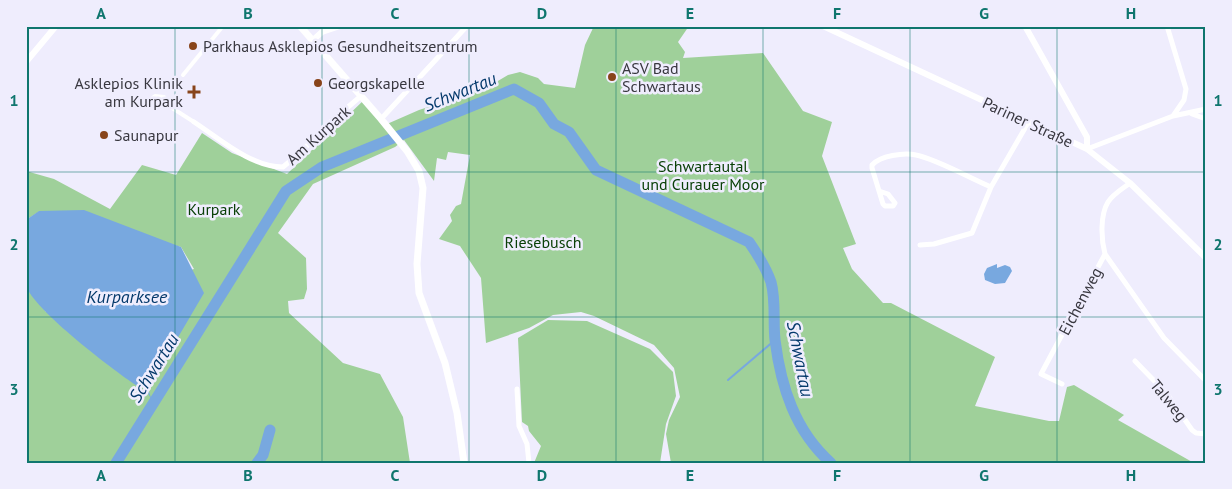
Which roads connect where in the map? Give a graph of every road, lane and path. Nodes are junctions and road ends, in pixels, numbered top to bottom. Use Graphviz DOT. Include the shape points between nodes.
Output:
graph roads {
  1 [pos="56,26"];
  2 [pos="223,26"];
  3 [pos="300,26"];
  4 [pos="340,26"];
  5 [pos="467,26"];
  6 [pos="823,26"];
  7 [pos="1025,26"];
  8 [pos="1167,26"];
  9 [pos="313,40"];
  10 [pos="26,62"];
  11 [pos="183,75"];
  12 [pos="361,96"];
  13 [pos="150,100"];
  14 [pos="1206,109"];
  15 [pos="1191,114"];
  16 [pos="1173,116"];
  17 [pos="1206,118"];
  18 [pos="381,119"];
  19 [pos="194,122"];
  20 [pos="1028,123"];
  21 [pos="1087,149"];
  22 [pos="1130,183"];
  23 [pos="991,187"];
  24 [pos="879,191"];
  25 [pos="920,245"];
  26 [pos="1105,254"];
  27 [pos="1206,258"];
  28 [pos="1135,360"];
  29 [pos="1206,381"];
  30 [pos="1062,384"];
  31 [pos="517,389"];
  32 [pos="1206,434"];
  33 [pos="464,463"];
  34 [pos="529,463"];
  1 -- 10 [label="street"];
  2 -- 11 [label="street"];
  3 -- 9 [label="main road"];
  4 -- 9 [label="street" via="322,32"];
  5 -- 18 [label="street"];
  6 -- 20 [label="street, Pariner Straße"];
  7 -- 21 [label="street" via="1087,137"];
  8 -- 16 [label="street" via="1186,89 1184,100"];
  9 -- 12 [label="main road"];
  12 -- 18 [label="main road"];
  12 -- 19 [label="street, Am Kurpark" via="283,166 265,165"];
  13 -- 19 [label="street" via="155,96 164,98 169,106"];
  14 -- 15 [label="street"];
  15 -- 16 [label="street"];
  15 -- 17 [label="street"];
  16 -- 21 [label="street"];
  18 -- 33 [label="main road" via="414,161 423,188 416,264 419,293 445,362"];
  20 -- 21 [label="street, Pariner Straße"];
  20 -- 23 [label="street"];
  21 -- 22 [label="street, Pariner Straße"];
  22 -- 26 [label="street, Eichenweg" via="1112,196 1104,209"];
  22 -- 27 [label="street, Pariner Straße"];
  23 -- 24 [label="street" via="923,157 904,154 872,165"];
  23 -- 25 [label="street" via="972,233"];
  26 -- 29 [label="street" via="1164,338"];
  26 -- 30 [label="street, Eichenweg" via="1041,374"];
  28 -- 32 [label="street, Talweg" via="1167,394 1196,433"];
  31 -- 34 [label="street" via="519,426 527,444"];
}
